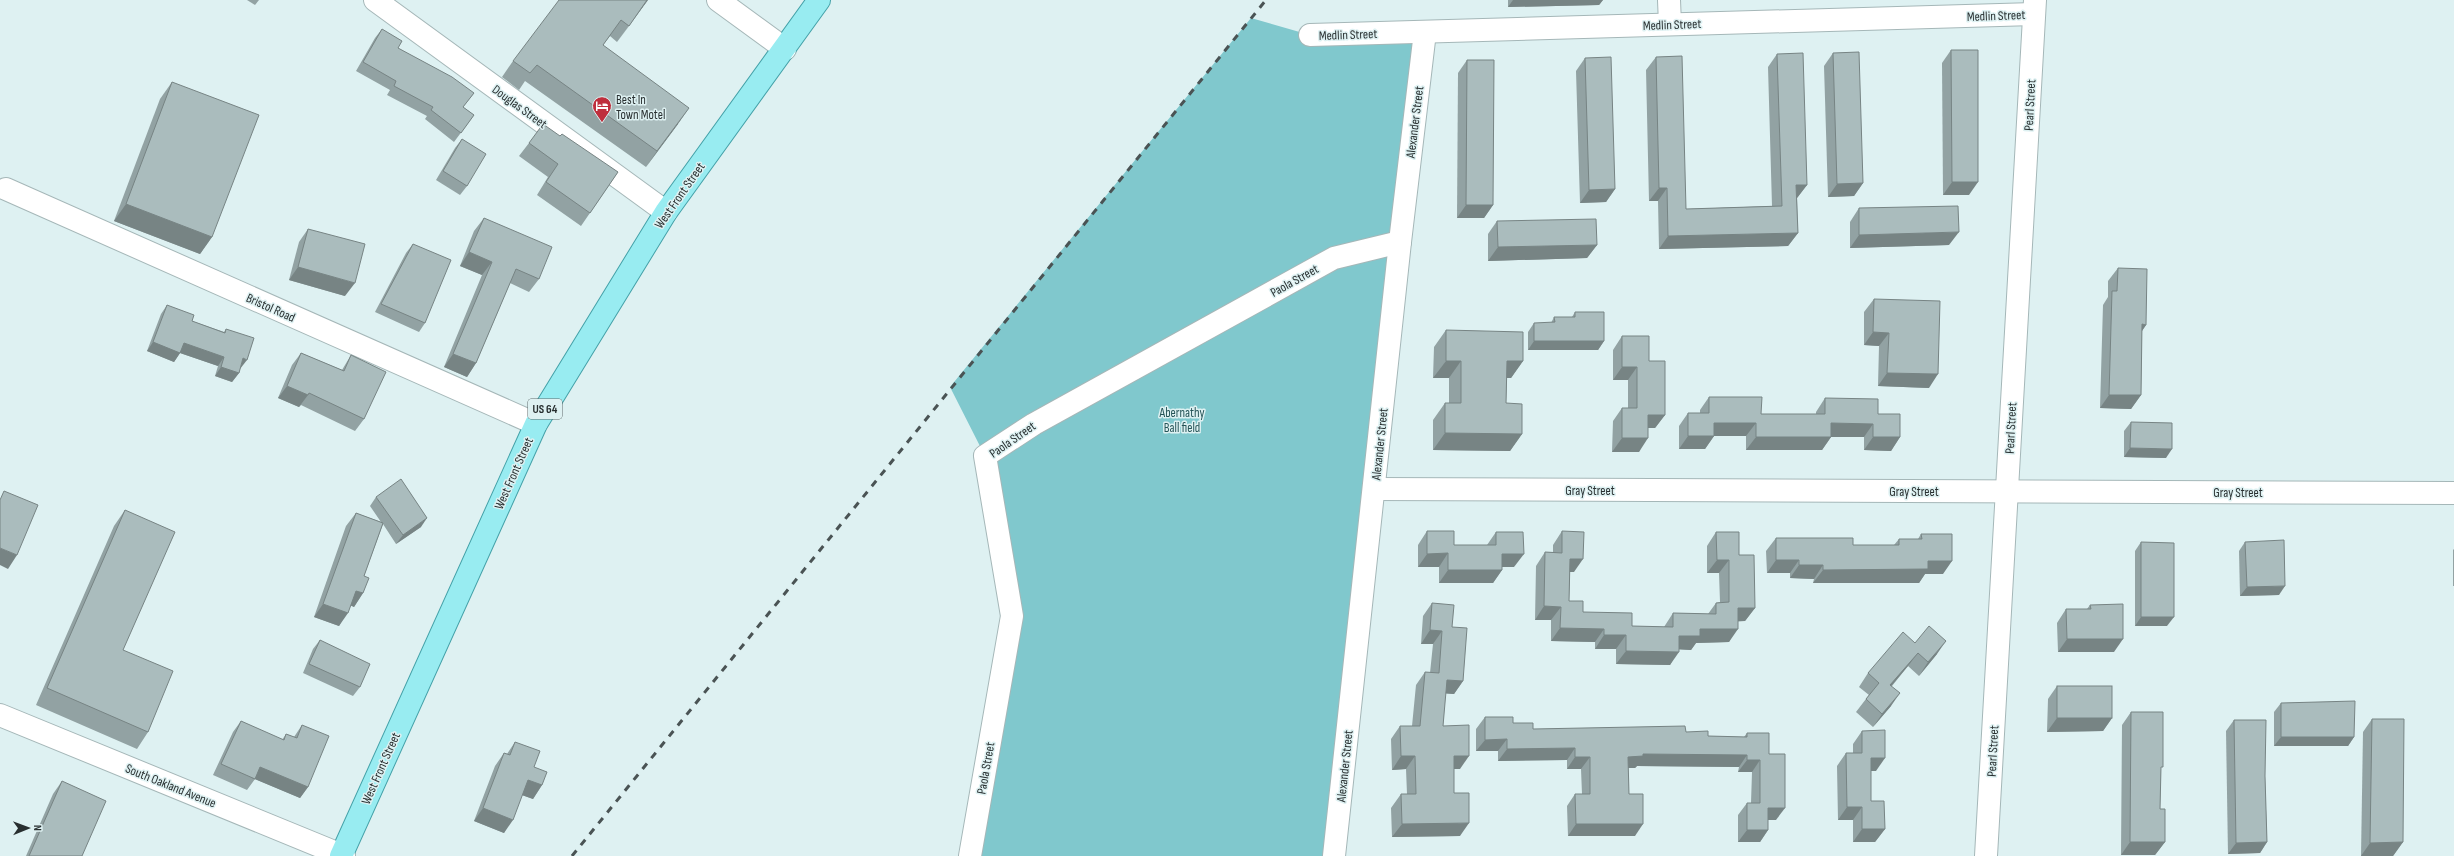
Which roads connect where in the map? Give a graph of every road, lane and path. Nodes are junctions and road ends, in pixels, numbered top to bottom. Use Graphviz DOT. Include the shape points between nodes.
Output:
graph roads {
  1 [pos="375,0"];
  2 [pos="718,0"];
  3 [pos="819,0"];
  4 [pos="1669,0"];
  5 [pos="2034,7"];
  6 [pos="1670,24"];
  7 [pos="1425,32"];
  8 [pos="1310,35"];
  9 [pos="784,49"];
  10 [pos="6,189"];
  11 [pos="666,212"];
  12 [pos="1400,242"];
  13 [pos="536,424"];
  14 [pos="1375,489"];
  15 [pos="2007,491"];
  16 [pos="2454,493"];
  17 [pos="0,715"];
  18 [pos="342,856"];
  19 [pos="970,856"];
  20 [pos="1334,856"];
  21 [pos="1986,856"];
  1 -- 11 [label="street, Douglas Street"];
  2 -- 9 [label="street"];
  3 -- 9 [label="main road, West Front Street / US 64"];
  4 -- 6 [label="street"];
  5 -- 6 [label="street, Medlin Street"];
  5 -- 15 [label="street, Pearl Street"];
  6 -- 7 [label="street, Medlin Street"];
  7 -- 8 [label="street, Medlin Street"];
  7 -- 12 [label="street, Alexander Street"];
  9 -- 11 [label="main road, West Front Street / US 64"];
  10 -- 13 [label="street, Bristol Road"];
  11 -- 13 [label="main road, West Front Street / US 64"];
  12 -- 14 [label="street, Alexander Street"];
  12 -- 19 [label="street, Paola Street" via="1334,258 1034,424 985,456 1012,616"];
  13 -- 18 [label="main road, West Front Street / US 64"];
  14 -- 15 [label="street, Gray Street"];
  14 -- 20 [label="street, Alexander Street"];
  15 -- 16 [label="street, Gray Street"];
  15 -- 21 [label="street, Pearl Street"];
  17 -- 18 [label="street, South Oakland Avenue"];
}
